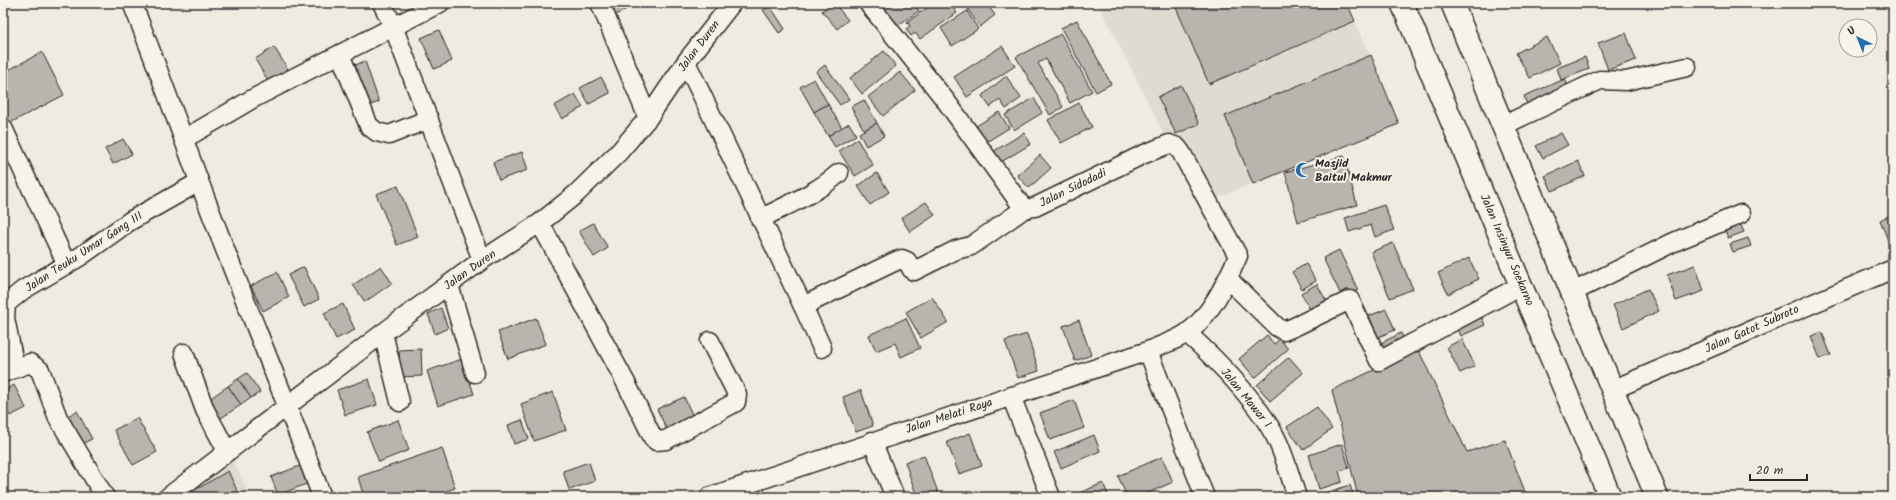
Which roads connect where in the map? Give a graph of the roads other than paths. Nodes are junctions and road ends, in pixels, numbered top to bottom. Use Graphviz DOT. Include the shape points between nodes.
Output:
graph roads {
  1 [pos="132,3"];
  2 [pos="382,3"];
  3 [pos="440,3"];
  4 [pos="600,3"];
  5 [pos="732,3"];
  6 [pos="868,3"];
  7 [pos="1402,3"];
  8 [pos="1452,3"];
  9 [pos="393,26"];
  10 [pos="340,54"];
  11 [pos="686,62"];
  12 [pos="1687,67"];
  13 [pos="648,118"];
  14 [pos="429,119"];
  15 [pos="1502,126"];
  16 [pos="3,128"];
  17 [pos="184,139"];
  18 [pos="839,173"];
  19 [pos="199,182"];
  20 [pos="1024,209"];
  21 [pos="1741,214"];
  22 [pos="760,219"];
  23 [pos="540,222"];
  24 [pos="482,260"];
  25 [pos="67,265"];
  26 [pos="1893,269"];
  27 [pos="1228,278"];
  28 [pos="449,285"];
  29 [pos="1522,285"];
  30 [pos="1571,293"];
  31 [pos="803,306"];
  32 [pos="383,333"];
  33 [pos="1187,333"];
  34 [pos="710,341"];
  35 [pos="822,348"];
  36 [pos="1148,351"];
  37 [pos="184,353"];
  38 [pos="9,370"];
  39 [pos="475,372"];
  40 [pos="1612,390"];
  41 [pos="1010,396"];
  42 [pos="400,402"];
  43 [pos="288,405"];
  44 [pos="872,441"];
  45 [pos="227,451"];
  46 [pos="737,492"];
  47 [pos="105,497"];
  48 [pos="168,497"];
  49 [pos="322,497"];
  50 [pos="709,497"];
  51 [pos="895,497"];
  52 [pos="1052,497"];
  53 [pos="1205,497"];
  54 [pos="1297,497"];
  55 [pos="1610,497"];
  56 [pos="1657,497"];
  1 -- 17 [label="street"];
  2 -- 9 [label="street"];
  3 -- 9 [label="street"];
  4 -- 13 [label="street"];
  5 -- 11 [label="street, Jalan Duren"];
  6 -- 20 [label="street, Jalan Sidodadi" via="946,101"];
  7 -- 29 [label="main road, Jalan Insinyur Soekarno"];
  8 -- 15 [label="main road"];
  9 -- 10 [label="street"];
  9 -- 14 [label="street"];
  10 -- 14 [label="street" via="369,126 377,132 389,135"];
  10 -- 17 [label="street" via="254,98"];
  11 -- 13 [label="street, Jalan Duren"];
  11 -- 22 [label="street"];
  12 -- 15 [label="street" via="1626,81 1600,80"];
  13 -- 23 [label="street, Jalan Duren" via="576,194"];
  14 -- 24 [label="street"];
  15 -- 30 [label="main road"];
  16 -- 25 [label="street"];
  17 -- 19 [label="street"];
  18 -- 22 [label="street" via="818,188"];
  19 -- 25 [label="street, Jalan Teuku Umar Gang III" via="130,221"];
  19 -- 43 [label="street"];
  20 -- 27 [label="street, Jalan Sidodadi" via="1035,207 1142,155 1169,144 1177,146 1238,256"];
  20 -- 31 [label="street" via="971,246 956,250 914,271 907,261 896,261"];
  21 -- 30 [label="street" via="1674,242"];
  22 -- 31 [label="street"];
  23 -- 24 [label="street, Jalan Duren"];
  23 -- 34 [label="street" via="656,440 666,440 736,402 737,394"];
  24 -- 28 [label="street, Jalan Duren"];
  25 -- 38 [label="street, Jalan Teuku Umar Gang III" via="23,290 6,304"];
  26 -- 40 [label="street, Jalan Gatot Subroto"];
  27 -- 29 [label="street" via="1277,327 1284,330 1350,300 1378,361"];
  27 -- 33 [label="street" via="1209,308"];
  28 -- 32 [label="street, Jalan Duren"];
  28 -- 39 [label="street"];
  29 -- 55 [label="main road, Jalan Insinyur Soekarno"];
  30 -- 40 [label="main road"];
  31 -- 35 [label="street"];
  32 -- 42 [label="street"];
  32 -- 43 [label="street, Jalan Duren"];
  33 -- 36 [label="street, Jalan Melati Raya"];
  33 -- 54 [label="street, Jalan Mawar I" via="1240,387 1263,417 1282,450"];
  36 -- 41 [label="street, Jalan Melati Raya"];
  36 -- 53 [label="street"];
  37 -- 45 [label="street" via="205,410"];
  38 -- 47 [label="street" via="30,363 40,370 58,418"];
  40 -- 56 [label="main road"];
  41 -- 44 [label="street, Jalan Melati Raya"];
  41 -- 52 [label="street"];
  43 -- 45 [label="street, Jalan Duren"];
  43 -- 49 [label="street"];
  44 -- 46 [label="street, Jalan Melati Raya"];
  44 -- 51 [label="street"];
  45 -- 48 [label="street, Jalan Duren"];
  46 -- 50 [label="street, Jalan Melati Raya"];
}
